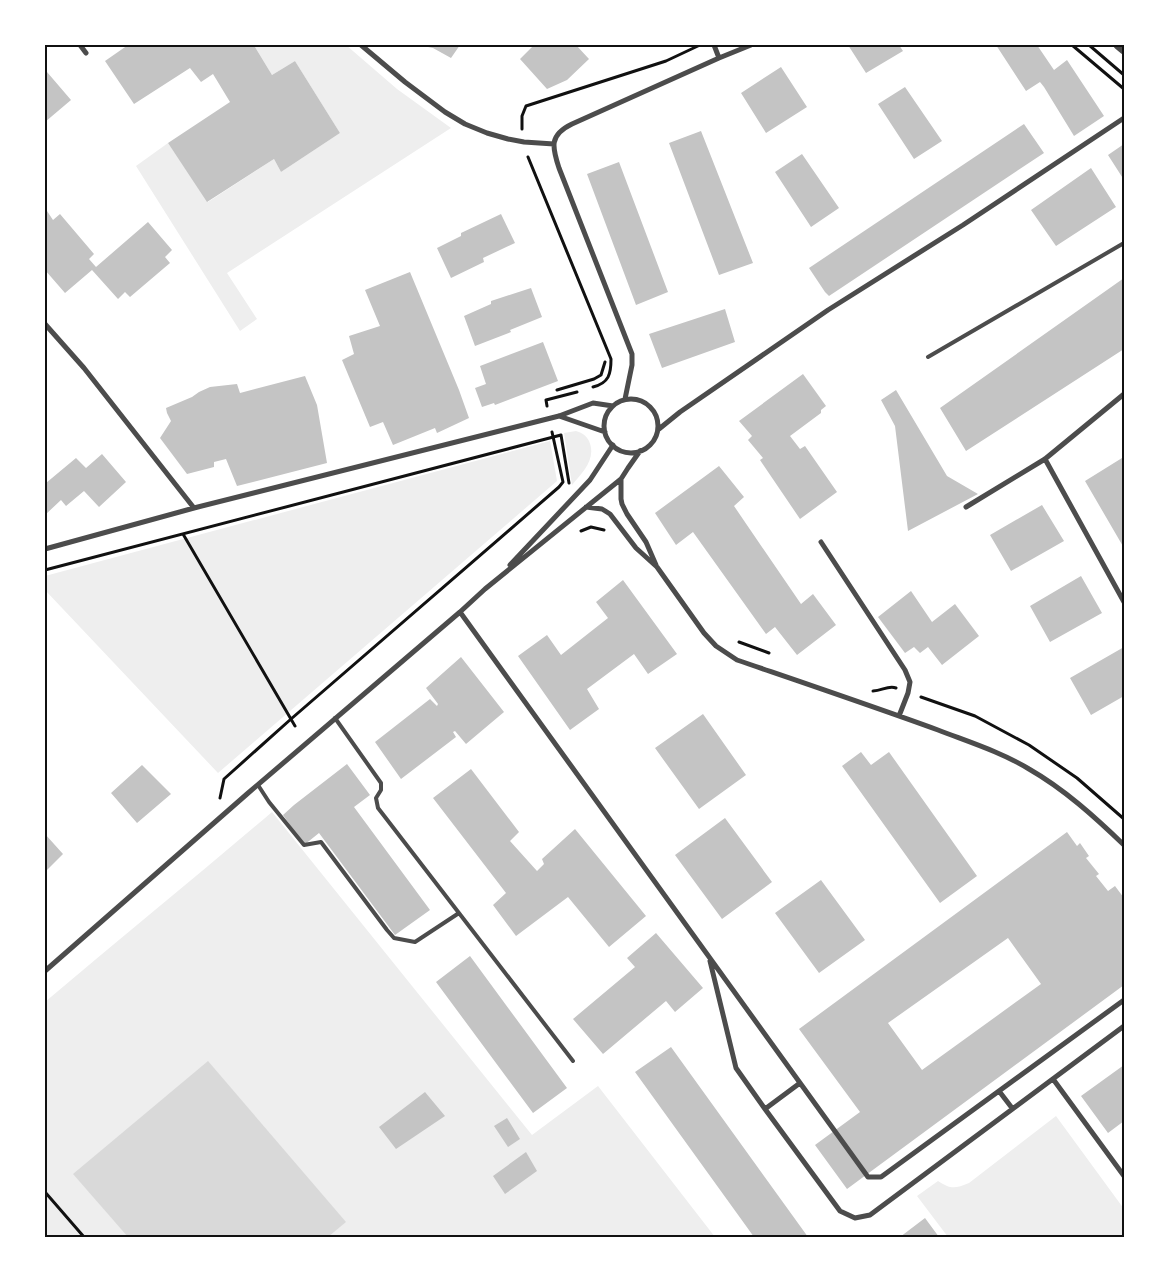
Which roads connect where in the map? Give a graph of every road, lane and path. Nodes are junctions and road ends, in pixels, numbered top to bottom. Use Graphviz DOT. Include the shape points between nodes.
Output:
graph roads {
  1 [pos="80,45"];
  2 [pos="361,45"];
  3 [pos="700,45"];
  4 [pos="714,45"];
  5 [pos="751,45"];
  6 [pos="1072,45"];
  7 [pos="1089,45"];
  8 [pos="1118,45"];
  9 [pos="1124,50"];
  10 [pos="86,54"];
  11 [pos="718,58"];
  12 [pos="1124,75"];
  13 [pos="1124,89"];
  14 [pos="1124,118"];
  15 [pos="522,129"];
  16 [pos="554,144"];
  17 [pos="527,153"];
  18 [pos="1124,243"];
  19 [pos="45,324"];
  20 [pos="928,357"];
  21 [pos="605,362"];
  22 [pos="592,387"];
  23 [pos="557,390"];
  24 [pos="584,390"];
  25 [pos="1124,394"];
  26 [pos="625,399"];
  27 [pos="546,400"];
  28 [pos="613,406"];
  29 [pos="559,416"];
  30 [pos="659,429"];
  31 [pos="605,432"];
  32 [pos="553,437"];
  33 [pos="614,446"];
  34 [pos="640,451"];
  35 [pos="1045,459"];
  36 [pos="621,479"];
  37 [pos="570,486"];
  38 [pos="539,504"];
  39 [pos="586,507"];
  40 [pos="966,507"];
  41 [pos="194,508"];
  42 [pos="544,510"];
  43 [pos="605,530"];
  44 [pos="578,533"];
  45 [pos="184,534"];
  46 [pos="821,542"];
  47 [pos="45,549"];
  48 [pos="657,567"];
  49 [pos="45,570"];
  50 [pos="496,580"];
  51 [pos="1124,602"];
  52 [pos="460,612"];
  53 [pos="736,641"];
  54 [pos="769,654"];
  55 [pos="893,687"];
  56 [pos="870,690"];
  57 [pos="899,716"];
  58 [pos="335,718"];
  59 [pos="291,719"];
  60 [pos="295,726"];
  61 [pos="229,774"];
  62 [pos="234,779"];
  63 [pos="258,785"];
  64 [pos="220,798"];
  65 [pos="1124,844"];
  66 [pos="458,913"];
  67 [pos="710,958"];
  68 [pos="45,971"];
  69 [pos="1124,1000"];
  70 [pos="1124,1026"];
  71 [pos="573,1061"];
  72 [pos="1053,1079"];
  73 [pos="800,1083"];
  74 [pos="999,1091"];
  75 [pos="1012,1108"];
  76 [pos="764,1109"];
  77 [pos="1124,1176"];
  78 [pos="45,1192"];
  79 [pos="84,1237"];
  1 -- 10 [label="street"];
  2 -- 16 [label="street" via="405,82 465,124 508,139"];
  3 -- 15 [label="path" via="666,60 526,106"];
  4 -- 11 [label="street"];
  5 -- 11 [label="street"];
  6 -- 13 [label="path"];
  7 -- 12 [label="path"];
  8 -- 9 [label="street"];
  11 -- 16 [label="street" via="562,128"];
  14 -- 30 [label="street" via="828,310"];
  16 -- 26 [label="street" via="559,168 632,354"];
  17 -- 22 [label="path" via="611,359 608,378 601,385"];
  18 -- 20 [label="lane"];
  19 -- 41 [label="street" via="84,368"];
  21 -- 23 [label="path" via="601,375"];
  24 -- 27 [label="path"];
  25 -- 35 [label="street"];
  26 -- 28 [label="street"];
  26 -- 30 [label="street" via="635,399 651,407"];
  28 -- 29 [label="street" via="593,403"];
  28 -- 31 [label="street" via="606,416"];
  29 -- 31 [label="street"];
  29 -- 41 [label="street"];
  30 -- 34 [label="street" via="651,445"];
  31 -- 33 [label="street"];
  32 -- 37 [label="path" via="561,435"];
  32 -- 38 [label="path" via="563,482"];
  32 -- 45 [label="path"];
  33 -- 34 [label="street" via="622,451"];
  33 -- 50 [label="street" via="590,480"];
  34 -- 36 [label="street"];
  35 -- 40 [label="street"];
  35 -- 51 [label="street"];
  36 -- 39 [label="street"];
  36 -- 48 [label="street" via="622,504 646,542"];
  38 -- 42 [label="path"];
  38 -- 59 [label="path"];
  39 -- 48 [label="street" via="602,509 610,514 636,548"];
  39 -- 50 [label="street"];
  41 -- 47 [label="street"];
  43 -- 44 [label="path" via="591,527"];
  45 -- 49 [label="path"];
  45 -- 59 [label="path"];
  46 -- 57 [label="street" via="905,670 910,682"];
  48 -- 57 [label="street" via="710,640 737,660"];
  50 -- 52 [label="street"];
  52 -- 58 [label="street"];
  52 -- 67 [label="street"];
  53 -- 54 [label="path"];
  55 -- 56 [label="path"];
  57 -- 65 [label="street" via="1029,768"];
  58 -- 63 [label="street"];
  58 -- 66 [label="lane" via="381,783 376,798 378,808"];
  59 -- 60 [label="path"];
  59 -- 61 [label="path"];
  61 -- 62 [label="path"];
  61 -- 64 [label="path" via="224,779"];
  63 -- 66 [label="lane" via="304,845 321,842 394,938 415,942"];
  63 -- 68 [label="street"];
  66 -- 71 [label="lane"];
  67 -- 73 [label="street"];
  67 -- 76 [label="street" via="736,1068"];
  69 -- 74 [label="street"];
  70 -- 72 [label="street"];
  72 -- 75 [label="street"];
  72 -- 77 [label="street"];
  73 -- 74 [label="street" via="868,1177 881,1177"];
  73 -- 76 [label="street"];
  74 -- 75 [label="street"];
  75 -- 76 [label="street" via="870,1215 855,1218 840,1211"];
  78 -- 79 [label="path"];
}
